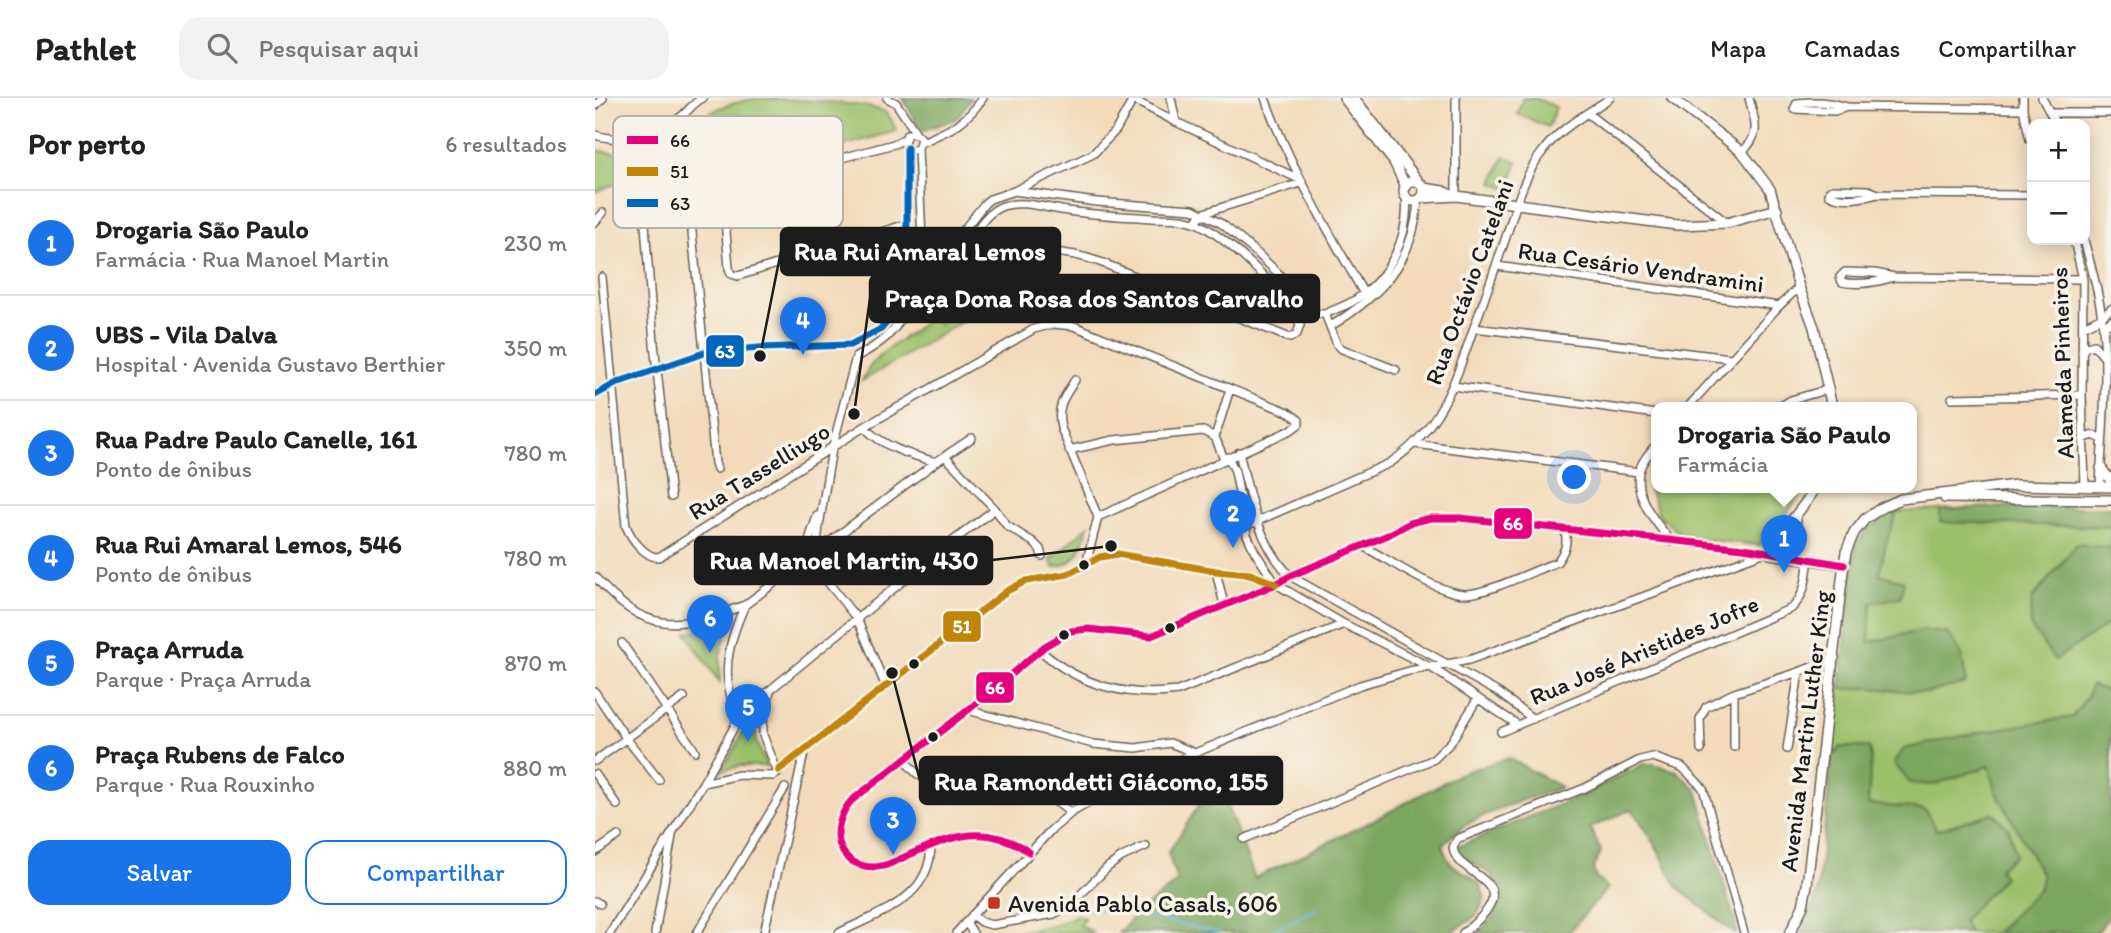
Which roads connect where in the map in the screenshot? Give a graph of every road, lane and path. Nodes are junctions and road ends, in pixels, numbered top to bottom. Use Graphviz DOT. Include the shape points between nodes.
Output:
graph roads {
  1 [pos="887,98"];
  2 [pos="983,98"];
  3 [pos="1171,98"];
  4 [pos="1265,98"];
  5 [pos="1344,98"];
  6 [pos="1354,98"];
  7 [pos="1456,98"];
  8 [pos="1610,98"];
  9 [pos="1672,98"];
  10 [pos="1749,98"];
  11 [pos="2023,98"];
  12 [pos="2042,98"];
  13 [pos="700,99"];
  14 [pos="1131,99"];
  15 [pos="599,103"];
  16 [pos="1847,107"];
  17 [pos="2023,109"];
  18 [pos="1587,113"];
  19 [pos="2111,113"];
  20 [pos="2050,114"];
  21 [pos="595,115"];
  22 [pos="681,116"];
  23 [pos="2052,119"];
  24 [pos="1175,122"];
  25 [pos="2027,122"];
  26 [pos="595,135"];
  27 [pos="613,139"];
  28 [pos="915,141"];
  29 [pos="1742,152"];
  30 [pos="843,158"];
  31 [pos="1044,177"];
  32 [pos="1300,181"];
  33 [pos="1014,191"];
  34 [pos="1406,191"];
  35 [pos="1420,192"];
  36 [pos="1878,194"];
  37 [pos="1042,195"];
  38 [pos="2027,195"];
  39 [pos="1455,196"];
  40 [pos="1517,204"];
  41 [pos="1777,209"];
  42 [pos="603,213"];
  43 [pos="1204,213"];
  44 [pos="595,222"];
  45 [pos="1195,222"];
  46 [pos="1727,223"];
  47 [pos="907,224"];
  48 [pos="645,228"];
  49 [pos="692,228"];
  50 [pos="726,228"];
  51 [pos="907,236"];
  52 [pos="969,243"];
  53 [pos="2075,245"];
  54 [pos="2085,245"];
  55 [pos="940,251"];
  56 [pos="1497,266"];
  57 [pos="951,267"];
  58 [pos="984,272"];
  59 [pos="601,277"];
  60 [pos="1895,277"];
  61 [pos="2083,279"];
  62 [pos="1799,287"];
  63 [pos="1364,294"];
  64 [pos="945,296"];
  65 [pos="1779,306"];
  66 [pos="1342,307"];
  67 [pos="2111,309"];
  68 [pos="1309,313"];
  69 [pos="1325,314"];
  70 [pos="1346,317"];
  71 [pos="2102,317"];
  72 [pos="1297,318"];
  73 [pos="2111,321"];
  74 [pos="1331,326"];
  75 [pos="2084,326"];
  76 [pos="1474,328"];
  77 [pos="2103,329"];
  78 [pos="876,333"];
  79 [pos="881,342"];
  80 [pos="850,345"];
  81 [pos="705,353"];
  82 [pos="2082,353"];
  83 [pos="2103,356"];
  84 [pos="856,357"];
  85 [pos="1731,358"];
  86 [pos="657,369"];
  87 [pos="1396,370"];
  88 [pos="1075,380"];
  89 [pos="611,386"];
  90 [pos="1453,386"];
  91 [pos="1230,389"];
  92 [pos="1829,389"];
  93 [pos="595,395"];
  94 [pos="2082,395"];
  95 [pos="1952,397"];
  96 [pos="1692,402"];
  97 [pos="1788,402"];
  98 [pos="1831,402"];
  99 [pos="1651,413"];
  100 [pos="865,427"];
  101 [pos="1215,437"];
  102 [pos="972,438"];
  103 [pos="2084,439"];
  104 [pos="2102,439"];
  105 [pos="1415,444"];
  106 [pos="832,449"];
  107 [pos="1069,450"];
  108 [pos="1239,452"];
  109 [pos="1651,452"];
  110 [pos="945,456"];
  111 [pos="1226,458"];
  112 [pos="936,462"];
  113 [pos="2101,468"];
  114 [pos="717,469"];
  115 [pos="1639,472"];
  116 [pos="2111,481"];
  117 [pos="2085,486"];
  118 [pos="2100,487"];
  119 [pos="2111,487"];
  120 [pos="1812,493"];
  121 [pos="671,497"];
  122 [pos="1926,497"];
  123 [pos="2099,499"];
  124 [pos="821,505"];
  125 [pos="995,509"];
  126 [pos="1798,515"];
  127 [pos="1098,517"];
  128 [pos="1257,522"];
  129 [pos="1246,526"];
  130 [pos="1565,531"];
  131 [pos="1671,542"];
  132 [pos="1363,546"];
  133 [pos="1724,546"];
  134 [pos="816,552"];
  135 [pos="1766,553"];
  136 [pos="1784,555"];
  137 [pos="808,556"];
  138 [pos="1042,556"];
  139 [pos="1809,559"];
  140 [pos="1086,564"];
  141 [pos="1844,565"];
  142 [pos="1721,567"];
  143 [pos="1216,571"];
  144 [pos="1290,576"];
  145 [pos="595,577"];
  146 [pos="827,579"];
  147 [pos="1276,584"];
  148 [pos="745,605"];
  149 [pos="1224,606"];
  150 [pos="857,619"];
  151 [pos="1344,624"];
  152 [pos="622,643"];
  153 [pos="1040,650"];
  154 [pos="1835,658"];
  155 [pos="1413,659"];
  156 [pos="1451,665"];
  157 [pos="1432,668"];
  158 [pos="1409,671"];
  159 [pos="1799,672"];
  160 [pos="885,687"];
  161 [pos="770,690"];
  162 [pos="595,692"];
  163 [pos="1734,693"];
  164 [pos="684,697"];
  165 [pos="1478,698"];
  166 [pos="666,710"];
  167 [pos="968,710"];
  168 [pos="1533,719"];
  169 [pos="738,720"];
  170 [pos="1518,725"];
  171 [pos="1501,732"];
  172 [pos="626,738"];
  173 [pos="1734,747"];
  174 [pos="1701,750"];
  175 [pos="1787,750"];
  176 [pos="695,751"];
  177 [pos="804,753"];
  178 [pos="1195,753"];
  179 [pos="904,760"];
  180 [pos="595,761"];
  181 [pos="778,773"];
  182 [pos="595,774"];
  183 [pos="659,780"];
  184 [pos="703,783"];
  185 [pos="785,789"];
  186 [pos="793,802"];
  187 [pos="617,805"];
  188 [pos="1071,813"];
  189 [pos="673,832"];
  190 [pos="618,836"];
  191 [pos="1244,839"];
  192 [pos="930,846"];
  193 [pos="1146,846"];
  194 [pos="595,852"];
  195 [pos="1029,852"];
  196 [pos="972,915"];
  197 [pos="965,922"];
  198 [pos="610,933"];
  199 [pos="655,933"];
  200 [pos="697,933"];
  201 [pos="764,933"];
  202 [pos="839,933"];
  203 [pos="956,933"];
  204 [pos="974,933"];
  205 [pos="1463,933"];
  206 [pos="1744,933"];
  207 [pos="1790,933"];
  1 -- 28 [label="street" via="896,103"];
  2 -- 28 [label="street" via="960,124"];
  3 -- 24 [label="street"];
  4 -- 32 [label="street"];
  5 -- 34 [label="main road" via="1394,162"];
  6 -- 35 [label="main road"];
  7 -- 39 [label="street"];
  8 -- 18 [label="street, Rua Octávio Catelani"];
  9 -- 29 [label="main road"];
  10 -- 29 [label="street" via="1756,133"];
  11 -- 17 [label="street"];
  12 -- 20 [label="street"];
  13 -- 22 [label="street"];
  14 -- 24 [label="street"];
  14 -- 31 [label="street" via="1106,143"];
  15 -- 21 [label="street"];
  16 -- 16 [label="street" via="1804,102 1794,109 1835,111"];
  16 -- 17 [label="street"];
  17 -- 25 [label="street"];
  18 -- 40 [label="street, Rua Octávio Catelani" via="1543,150"];
  18 -- 46 [label="street"];
  19 -- 20 [label="street"];
  20 -- 23 [label="street"];
  24 -- 32 [label="street"];
  26 -- 27 [label="street"];
  28 -- 30 [label="street"];
  28 -- 47 [label="street"];
  28 -- 55 [label="street" via="922,240"];
  29 -- 41 [label="main road" via="1770,189"];
  31 -- 33 [label="street"];
  31 -- 37 [label="street"];
  32 -- 43 [label="street"];
  32 -- 63 [label="street"];
  33 -- 37 [label="street"];
  33 -- 55 [label="street" via="985,203 950,247"];
  34 -- 35 [label="main road" via="1413,200"];
  34 -- 35 [label="main road" via="1411,182"];
  34 -- 63 [label="street" via="1407,217 1398,249"];
  35 -- 39 [label="main road"];
  35 -- 70 [label="street" via="1413,231 1398,268 1376,294"];
  36 -- 36 [label="street" via="1834,189 1829,194 1835,198"];
  36 -- 38 [label="street"];
  37 -- 43 [label="street"];
  39 -- 40 [label="main road"];
  40 -- 46 [label="main road" via="1677,225"];
  40 -- 56 [label="street, Rua Octávio Catelani"];
  41 -- 46 [label="main road"];
  41 -- 62 [label="main road"];
  42 -- 44 [label="street"];
  43 -- 45 [label="street"];
  43 -- 68 [label="street" via="1280,275"];
  45 -- 52 [label="street" via="1005,205 993,212"];
  45 -- 72 [label="street" via="1269,281"];
  47 -- 50 [label="street" via="734,275 729,268"];
  47 -- 51 [label="street"];
  48 -- 86 [label="street"];
  49 -- 81 [label="street"];
  51 -- 57 [label="street" via="920,257"];
  51 -- 78 [label="street" via="899,306"];
  52 -- 57 [label="street"];
  52 -- 58 [label="street" via="974,265"];
  53 -- 61 [label="street, Alameda Pinheiros"];
  54 -- 71 [label="street, Alameda Pinheiros"];
  55 -- 57 [label="street"];
  56 -- 65 [label="street, Rua Cesário Vendramini"];
  56 -- 76 [label="street, Rua Octávio Catelani"];
  57 -- 79 [label="street" via="915,271 904,314"];
  58 -- 64 [label="street"];
  58 -- 72 [label="street" via="1029,253 1067,252 1290,338 1299,331"];
  59 -- 89 [label="street"];
  60 -- 60 [label="street" via="1845,272 1840,280 1875,283"];
  60 -- 61 [label="street"];
  61 -- 75 [label="street, Alameda Pinheiros"];
  62 -- 65 [label="street"];
  62 -- 92 [label="main road"];
  63 -- 66 [label="street"];
  65 -- 85 [label="street"];
  66 -- 69 [label="street"];
  66 -- 70 [label="street"];
  67 -- 71 [label="street"];
  68 -- 69 [label="street"];
  68 -- 72 [label="street"];
  69 -- 74 [label="street"];
  70 -- 74 [label="street"];
  71 -- 75 [label="street"];
  71 -- 77 [label="street, Alameda Pinheiros"];
  73 -- 77 [label="street"];
  74 -- 87 [label="street" via="1342,349"];
  75 -- 82 [label="street, Alameda Pinheiros"];
  76 -- 85 [label="street"];
  76 -- 90 [label="street, Rua Octávio Catelani"];
  77 -- 83 [label="street, Alameda Pinheiros"];
  78 -- 79 [label="street"];
  78 -- 80 [label="street"];
  79 -- 84 [label="street"];
  80 -- 81 [label="street"];
  80 -- 84 [label="street"];
  81 -- 86 [label="street"];
  81 -- 114 [label="street"];
  82 -- 83 [label="street" via="2094,345"];
  82 -- 94 [label="street, Alameda Pinheiros"];
  83 -- 104 [label="street, Alameda Pinheiros"];
  84 -- 106 [label="street"];
  85 -- 96 [label="street"];
  86 -- 89 [label="street"];
  86 -- 121 [label="street"];
  88 -- 107 [label="street" via="1058,415"];
  89 -- 93 [label="street"];
  89 -- 106 [label="street, Rua Tasselliugo" via="628,531 655,558"];
  90 -- 99 [label="street"];
  90 -- 105 [label="street, Rua Octávio Catelani"];
  91 -- 100 [label="street, Rua Tasselliugo" via="1074,327 1053,324 1034,329"];
  91 -- 101 [label="street"];
  91 -- 108 [label="street, Rua Tasselliugo" via="1296,416 1299,424"];
  92 -- 97 [label="street"];
  92 -- 98 [label="main road"];
  94 -- 95 [label="street"];
  94 -- 103 [label="street, Alameda Pinheiros"];
  100 -- 106 [label="street, Rua Tasselliugo"];
  100 -- 112 [label="street" via="887,445"];
  101 -- 107 [label="street" via="1203,431 1185,432"];
  101 -- 111 [label="street"];
  102 -- 110 [label="street"];
  103 -- 104 [label="street" via="2093,435"];
  103 -- 117 [label="street, Alameda Pinheiros"];
  104 -- 113 [label="street, Alameda Pinheiros"];
  105 -- 115 [label="street"];
  105 -- 128 [label="street, Rua Octávio Catelani" via="1390,463"];
  106 -- 124 [label="street"];
  107 -- 127 [label="street"];
  108 -- 111 [label="street"];
  108 -- 128 [label="street"];
  109 -- 115 [label="street"];
  110 -- 112 [label="street"];
  110 -- 125 [label="street"];
  111 -- 127 [label="street"];
  111 -- 129 [label="street" via="1235,471"];
  112 -- 134 [label="street"];
  113 -- 116 [label="main road"];
  113 -- 118 [label="street, Alameda Pinheiros"];
  115 -- 131 [label="street" via="1640,492"];
  117 -- 118 [label="main road, Avenida Martin Luther King"];
  117 -- 122 [label="main road, Avenida Martin Luther King" via="2016,485"];
  117 -- 123 [label="main road"];
  118 -- 119 [label="main road, Avenida Martin Luther King"];
  118 -- 123 [label="main road"];
  120 -- 126 [label="main road"];
  122 -- 123 [label="main road, Avenida Martin Luther King"];
  122 -- 141 [label="main road, Avenida Martin Luther King" via="1901,499 1865,519 1854,533"];
  124 -- 134 [label="street"];
  124 -- 137 [label="street"];
  125 -- 138 [label="street" via="1007,526 1033,542"];
  125 -- 150 [label="street"];
  126 -- 135 [label="main road"];
  126 -- 136 [label="main road"];
  127 -- 140 [label="street"];
  128 -- 129 [label="street, Rua Octávio Catelani"];
  128 -- 144 [label="street" via="1273,556"];
  129 -- 147 [label="street" via="1255,552"];
  130 -- 131 [label="street"];
  130 -- 132 [label="street" via="1431,518"];
  130 -- 132 [label="street" via="1564,553 1557,562 1468,594 1450,592"];
  131 -- 133 [label="street"];
  132 -- 144 [label="street"];
  133 -- 135 [label="street"];
  133 -- 142 [label="street" via="1731,556"];
  134 -- 137 [label="street"];
  134 -- 146 [label="street"];
  135 -- 136 [label="main road"];
  135 -- 142 [label="street"];
  136 -- 139 [label="main road"];
  137 -- 146 [label="street"];
  137 -- 148 [label="street"];
  139 -- 141 [label="main road"];
  139 -- 168 [label="street, Rua José Aristides Jofre" via="1805,589 1792,608"];
  140 -- 143 [label="street" via="1100,557 1128,554"];
  140 -- 160 [label="street" via="1068,574 1026,581 1007,591"];
  141 -- 154 [label="main road, Avenida Martin Luther King"];
  142 -- 156 [label="street"];
  143 -- 147 [label="street" via="1250,574"];
  143 -- 149 [label="street"];
  144 -- 147 [label="street"];
  144 -- 156 [label="street"];
  145 -- 148 [label="street" via="621,603 652,621 678,624"];
  146 -- 150 [label="street"];
  147 -- 149 [label="street"];
  147 -- 151 [label="street"];
  148 -- 169 [label="street" via="729,657 730,692"];
  149 -- 153 [label="street" via="1151,636 1071,631"];
  150 -- 160 [label="street"];
  150 -- 161 [label="street"];
  151 -- 153 [label="street" via="1163,693 1098,685"];
  151 -- 155 [label="street"];
  152 -- 166 [label="street"];
  153 -- 167 [label="street"];
  154 -- 159 [label="street"];
  154 -- 207 [label="main road, Avenida Martin Luther King" via="1807,885"];
  155 -- 157 [label="street"];
  155 -- 158 [label="street"];
  156 -- 157 [label="street"];
  156 -- 168 [label="street"];
  157 -- 158 [label="street"];
  157 -- 165 [label="street"];
  158 -- 178 [label="street" via="1360,685"];
  159 -- 163 [label="street"];
  159 -- 175 [label="street"];
  160 -- 177 [label="street"];
  161 -- 169 [label="street"];
  161 -- 181 [label="street" via="763,735"];
  162 -- 172 [label="street"];
  163 -- 173 [label="street"];
  163 -- 174 [label="street" via="1702,712"];
  164 -- 166 [label="street"];
  165 -- 170 [label="street"];
  165 -- 191 [label="street" via="1451,742 1433,759"];
  166 -- 172 [label="street"];
  166 -- 176 [label="street"];
  167 -- 178 [label="street" via="1093,744 1136,748 1170,743"];
  167 -- 179 [label="street"];
  168 -- 170 [label="street, Rua José Aristides Jofre"];
  169 -- 184 [label="street"];
  170 -- 171 [label="street, Rua José Aristides Jofre"];
  172 -- 180 [label="street"];
  172 -- 183 [label="street"];
  177 -- 181 [label="street"];
  177 -- 186 [label="street"];
  178 -- 188 [label="street"];
  179 -- 188 [label="street" via="929,778 981,774 1024,782"];
  179 -- 192 [label="street" via="844,810 838,821 838,839 853,862 877,867"];
  181 -- 184 [label="street"];
  181 -- 185 [label="street"];
  182 -- 187 [label="street"];
  184 -- 189 [label="street"];
  185 -- 186 [label="street"];
  185 -- 200 [label="street"];
  186 -- 201 [label="street"];
  188 -- 195 [label="street"];
  189 -- 198 [label="street"];
  189 -- 199 [label="street"];
  190 -- 194 [label="street"];
  192 -- 195 [label="street" via="984,834 1014,842"];
  192 -- 202 [label="street" via="928,868 911,893"];
  193 -- 196 [label="street" via="1108,867 1070,905 1054,914 992,925"];
  195 -- 196 [label="street"];
  196 -- 197 [label="street"];
  197 -- 203 [label="street"];
  197 -- 204 [label="street"];
  205 -- 206 [label="street" via="1486,913 1492,894 1487,882 1455,858 1457,839 1653,757 1682,767 1703,788"];
}
